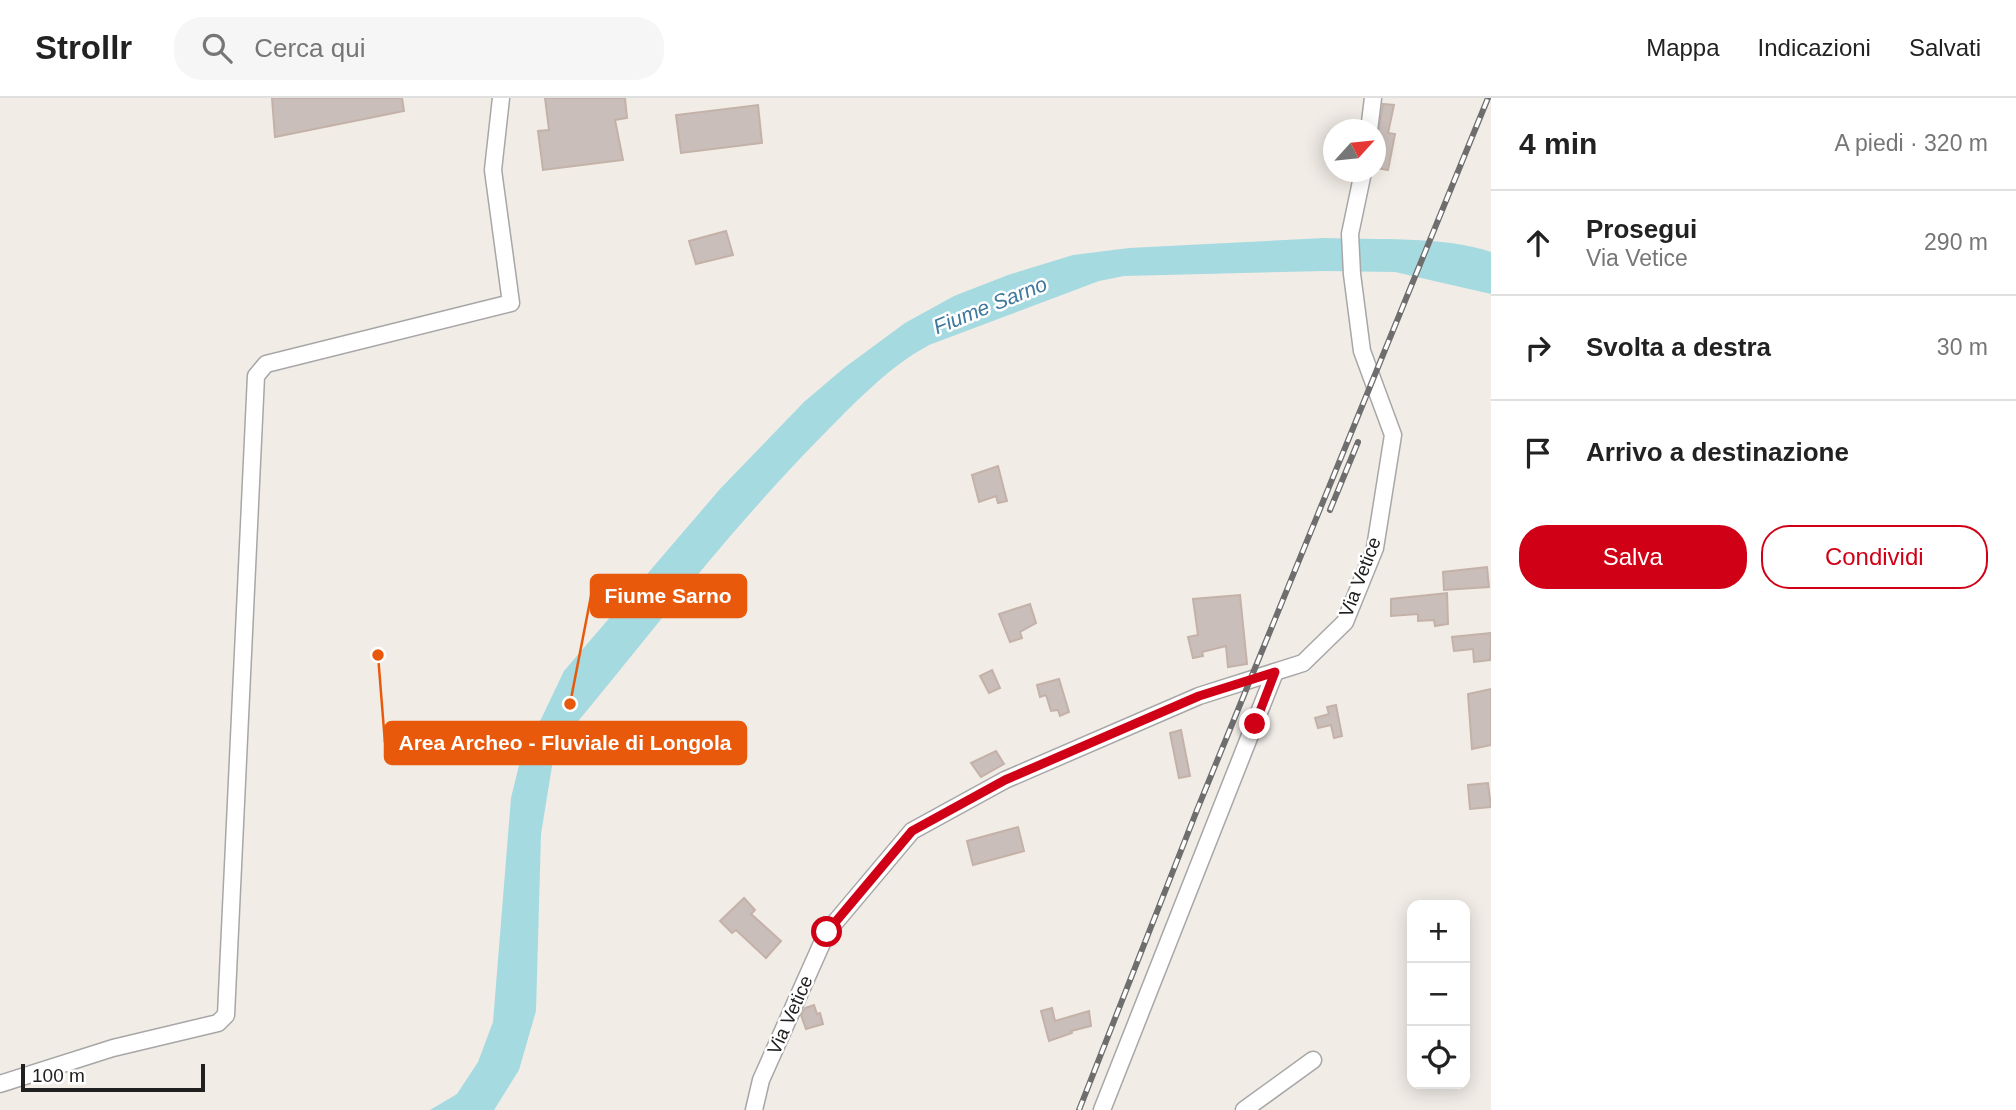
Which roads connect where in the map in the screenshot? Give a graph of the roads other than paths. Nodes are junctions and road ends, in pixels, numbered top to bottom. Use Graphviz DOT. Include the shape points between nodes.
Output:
graph roads {
  1 [pos="501,98"];
  2 [pos="1373,98"];
  3 [pos="1370,119"];
  4 [pos="1361,182"];
  5 [pos="1275,672"];
  6 [pos="1313,1060"];
  7 [pos="0,1084"];
  8 [pos="754,1110"];
  9 [pos="1102,1110"];
  10 [pos="1244,1110"];
  1 -- 7 [label="street" via="494,170 511,303 266,365 256,376 226,1016 210,1026 113,1048"];
  2 -- 3 [label="street"];
  4 -- 5 [label="street, Via Vetice" via="1350,234 1352,274 1362,351 1393,435 1375,548 1345,622 1303,663"];
  5 -- 8 [label="street, Via Vetice" via="1199,696 1005,780 912,831 827,932 761,1080"];
  5 -- 9 [label="street"];
  6 -- 10 [label="street"];
}
